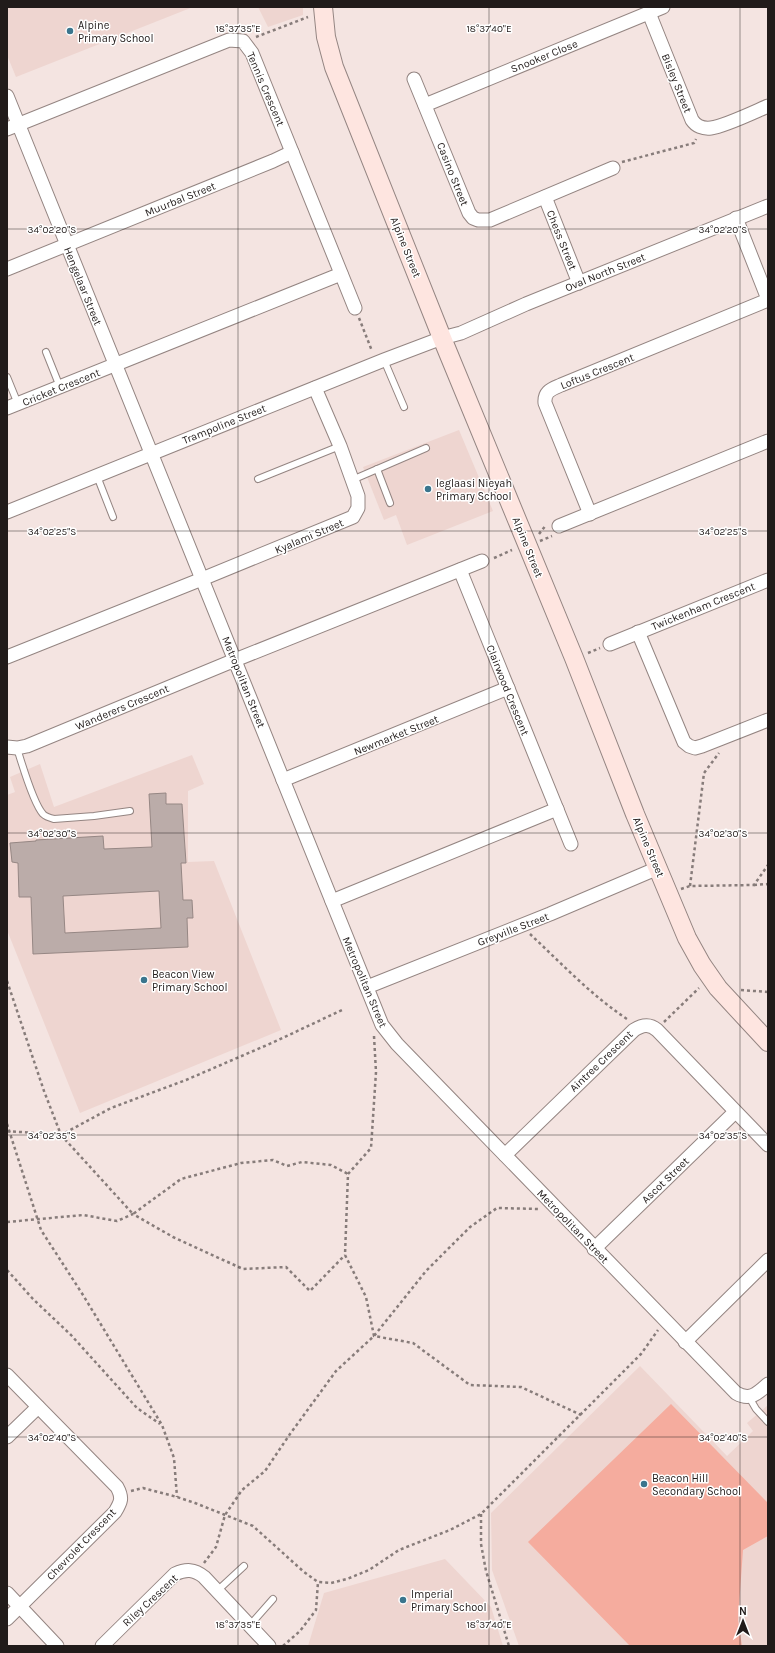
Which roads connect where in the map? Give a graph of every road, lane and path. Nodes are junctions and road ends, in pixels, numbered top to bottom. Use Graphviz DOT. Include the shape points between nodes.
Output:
graph roads {
  1 [pos="323,7"];
  2 [pos="663,7"];
  3 [pos="649,13"];
  4 [pos="308,17"];
  5 [pos="251,38"];
  6 [pos="414,79"];
  7 [pos="7,96"];
  8 [pos="425,105"];
  9 [pos="768,106"];
  10 [pos="12,126"];
  11 [pos="698,136"];
  12 [pos="292,152"];
  13 [pos="615,166"];
  14 [pos="545,197"];
  15 [pos="768,206"];
  16 [pos="736,218"];
  17 [pos="67,245"];
  18 [pos="7,269"];
  19 [pos="341,274"];
  20 [pos="579,283"];
  21 [pos="768,300"];
  22 [pos="355,310"];
  23 [pos="442,338"];
  24 [pos="372,351"];
  25 [pos="46,352"];
  26 [pos="384,360"];
  27 [pos="115,365"];
  28 [pos="7,377"];
  29 [pos="60,387"];
  30 [pos="315,388"];
  31 [pos="12,406"];
  32 [pos="404,407"];
  33 [pos="768,441"];
  34 [pos="340,446"];
  35 [pos="426,448"];
  36 [pos="150,454"];
  37 [pos="377,469"];
  38 [pos="97,476"];
  39 [pos="258,479"];
  40 [pos="352,480"];
  41 [pos="390,503"];
  42 [pos="7,512"];
  43 [pos="590,514"];
  44 [pos="113,518"];
  45 [pos="559,526"];
  46 [pos="512,550"];
  47 [pos="487,560"];
  48 [pos="460,570"];
  49 [pos="202,579"];
  50 [pos="768,580"];
  51 [pos="638,632"];
  52 [pos="610,644"];
  53 [pos="7,657"];
  54 [pos="235,660"];
  55 [pos="508,688"];
  56 [pos="768,720"];
  57 [pos="735,733"];
  58 [pos="12,748"];
  59 [pos="283,780"];
  60 [pos="557,809"];
  61 [pos="130,811"];
  62 [pos="571,844"];
  63 [pos="768,865"];
  64 [pos="658,868"];
  65 [pos="768,884"];
  66 [pos="754,885"];
  67 [pos="690,886"];
  68 [pos="680,889"];
  69 [pos="332,901"];
  70 [pos="528,933"];
  71 [pos="7,981"];
  72 [pos="367,987"];
  73 [pos="699,988"];
  74 [pos="738,990"];
  75 [pos="768,992"];
  76 [pos="342,1010"];
  77 [pos="633,1022"];
  78 [pos="661,1025"];
  79 [pos="374,1032"];
  80 [pos="768,1042"];
  81 [pos="735,1112"];
  82 [pos="7,1124"];
  83 [pos="8,1131"];
  84 [pos="61,1135"];
  85 [pos="768,1145"];
  86 [pos="505,1155"];
  87 [pos="348,1174"];
  88 [pos="558,1210"];
  89 [pos="133,1214"];
  90 [pos="37,1219"];
  91 [pos="7,1222"];
  92 [pos="594,1249"];
  93 [pos="345,1255"];
  94 [pos="768,1260"];
  95 [pos="7,1270"];
  96 [pos="666,1320"];
  97 [pos="374,1336"];
  98 [pos="685,1342"];
  99 [pos="7,1375"];
  100 [pos="768,1384"];
  101 [pos="749,1397"];
  102 [pos="38,1407"];
  103 [pos="581,1415"];
  104 [pos="768,1422"];
  105 [pos="162,1425"];
  106 [pos="7,1437"];
  107 [pos="121,1494"];
  108 [pos="177,1498"];
  109 [pos="480,1514"];
  110 [pos="225,1515"];
  111 [pos="244,1566"];
  112 [pos="197,1572"];
  113 [pos="318,1582"];
  114 [pos="217,1591"];
  115 [pos="7,1593"];
  116 [pos="273,1599"];
  117 [pos="20,1606"];
  118 [pos="7,1619"];
  119 [pos="250,1625"];
  120 [pos="57,1646"];
  121 [pos="102,1646"];
  122 [pos="269,1646"];
  123 [pos="283,1646"];
  124 [pos="509,1646"];
  1 -- 23 [label="street, Alpine Street" via="326,37 334,67"];
  2 -- 3 [label="street, Snooker Close"];
  3 -- 8 [label="street, Snooker Close"];
  3 -- 9 [label="street, Bisley Street" via="696,125 714,128"];
  4 -- 5 [label="path"];
  6 -- 8 [label="street, Casino Street"];
  7 -- 10 [label="street, Hengelaar Street"];
  8 -- 14 [label="street, Casino Street" via="473,218 490,220"];
  10 -- 12 [label="street, Tennis Crescent" via="229,40 237,40 243,42 252,53"];
  10 -- 17 [label="street, Hengelaar Street"];
  11 -- 13 [label="path" via="694,143"];
  12 -- 17 [label="street, Muurbal Street"];
  12 -- 19 [label="street, Tennis Crescent"];
  13 -- 14 [label="street, Casino Street"];
  14 -- 20 [label="street, Chess Street"];
  15 -- 16 [label="street, Oval North Street"];
  16 -- 20 [label="street, Oval North Street"];
  16 -- 21 [label="street"];
  17 -- 18 [label="street, Muurbal Street"];
  17 -- 27 [label="street, Hengelaar Street"];
  19 -- 22 [label="street, Tennis Crescent"];
  19 -- 27 [label="street"];
  20 -- 23 [label="street, Oval North Street" via="461,333"];
  21 -- 43 [label="street, Loftus Crescent" via="546,393 545,403"];
  22 -- 24 [label="path"];
  23 -- 26 [label="street, Trampoline Street"];
  23 -- 64 [label="street, Alpine Street"];
  25 -- 29 [label="lane"];
  26 -- 30 [label="street, Trampoline Street"];
  26 -- 32 [label="lane"];
  27 -- 29 [label="street, Cricket Crescent"];
  27 -- 36 [label="street, Hengelaar Street"];
  28 -- 31 [label="lane"];
  29 -- 31 [label="street, Cricket Crescent"];
  30 -- 34 [label="street, Kyalami Street"];
  30 -- 36 [label="street, Trampoline Street"];
  33 -- 43 [label="street"];
  34 -- 39 [label="lane"];
  34 -- 40 [label="street, Kyalami Street"];
  35 -- 37 [label="lane"];
  36 -- 38 [label="street, Trampoline Street"];
  36 -- 49 [label="street, Metropolitan Street"];
  37 -- 40 [label="lane"];
  37 -- 41 [label="lane"];
  38 -- 42 [label="street, Trampoline Street"];
  38 -- 44 [label="lane"];
  40 -- 49 [label="street, Kyalami Street" via="358,496 358,508 353,517"];
  43 -- 45 [label="street"];
  46 -- 47 [label="path"];
  47 -- 48 [label="street"];
  48 -- 54 [label="street"];
  48 -- 55 [label="street, Clairwood Crescent"];
  49 -- 53 [label="street"];
  49 -- 54 [label="street, Metropolitan Street"];
  50 -- 51 [label="street, Twickenham Crescent"];
  51 -- 52 [label="street, Twickenham Crescent"];
  51 -- 57 [label="street, Twickenham Crescent" via="684,742 695,748"];
  54 -- 58 [label="street, Wanderers Crescent" via="27,746"];
  54 -- 59 [label="street, Metropolitan Street"];
  55 -- 59 [label="street, Newmarket Street"];
  55 -- 60 [label="street, Clairwood Crescent"];
  56 -- 57 [label="street, Twickenham Crescent"];
  57 -- 67 [label="path" via="704,772"];
  58 -- 61 [label="lane" via="38,805 48,818 54,820"];
  59 -- 69 [label="street, Metropolitan Street"];
  60 -- 62 [label="street, Clairwood Crescent"];
  60 -- 69 [label="street"];
  63 -- 66 [label="path"];
  64 -- 72 [label="street, Greyville Street"];
  64 -- 80 [label="street, Alpine Street" via="687,938 702,965 727,998"];
  65 -- 66 [label="path"];
  66 -- 67 [label="path"];
  67 -- 68 [label="path"];
  69 -- 72 [label="street, Metropolitan Street"];
  70 -- 77 [label="path" via="616,1011"];
  71 -- 84 [label="path"];
  72 -- 86 [label="street, Metropolitan Street" via="388,1034"];
  73 -- 78 [label="path"];
  74 -- 75 [label="path"];
  76 -- 84 [label="path" via="186,1080 111,1108"];
  79 -- 87 [label="path" via="376,1072 371,1148"];
  81 -- 85 [label="street, Aintree Crescent"];
  81 -- 86 [label="street, Aintree Crescent" via="657,1030 649,1025 642,1025"];
  81 -- 92 [label="street, Ascot Street"];
  82 -- 83 [label="path"];
  83 -- 84 [label="path"];
  83 -- 90 [label="path"];
  84 -- 89 [label="path"];
  86 -- 88 [label="street, Metropolitan Street"];
  87 -- 89 [label="path" via="331,1165 302,1162 287,1166 273,1160 241,1163 181,1179"];
  87 -- 93 [label="path"];
  88 -- 92 [label="street, Metropolitan Street"];
  88 -- 97 [label="path" via="497,1208 470,1227 426,1271"];
  89 -- 90 [label="path" via="117,1221 83,1215"];
  89 -- 93 [label="path" via="243,1269 286,1267 310,1291"];
  90 -- 91 [label="path"];
  90 -- 105 [label="path" via="41,1230"];
  92 -- 96 [label="street, Metropolitan Street"];
  93 -- 97 [label="path" via="366,1297"];
  94 -- 98 [label="street"];
  95 -- 105 [label="path" via="71,1335 137,1408"];
  96 -- 98 [label="street, Metropolitan Street"];
  96 -- 103 [label="path" via="641,1354"];
  97 -- 103 [label="path" via="413,1343 470,1386 520,1387"];
  97 -- 110 [label="path" via="336,1371 265,1471 242,1490"];
  98 -- 101 [label="street, Metropolitan Street" via="736,1393"];
  99 -- 102 [label="street, Chevrolet Crescent"];
  100 -- 101 [label="street" via="758,1394"];
  101 -- 104 [label="lane"];
  102 -- 106 [label="street"];
  102 -- 107 [label="street, Chevrolet Crescent"];
  103 -- 109 [label="path"];
  105 -- 108 [label="path" via="174,1458"];
  107 -- 108 [label="path" via="143,1488"];
  107 -- 117 [label="street, Chevrolet Crescent" via="121,1502 115,1512"];
  108 -- 110 [label="path"];
  109 -- 113 [label="path" via="450,1530 399,1550 369,1570 348,1579 331,1583"];
  109 -- 124 [label="path" via="481,1544 486,1571"];
  110 -- 112 [label="path" via="216,1547"];
  110 -- 113 [label="path" via="253,1526"];
  111 -- 114 [label="lane"];
  112 -- 114 [label="street"];
  112 -- 121 [label="street, Riley Crescent" via="190,1570 175,1574"];
  113 -- 123 [label="path" via="316,1610 300,1631"];
  114 -- 119 [label="street"];
  115 -- 117 [label="street"];
  116 -- 119 [label="lane"];
  117 -- 118 [label="street, Chevrolet Crescent"];
  117 -- 120 [label="street"];
  119 -- 122 [label="street"];
}
